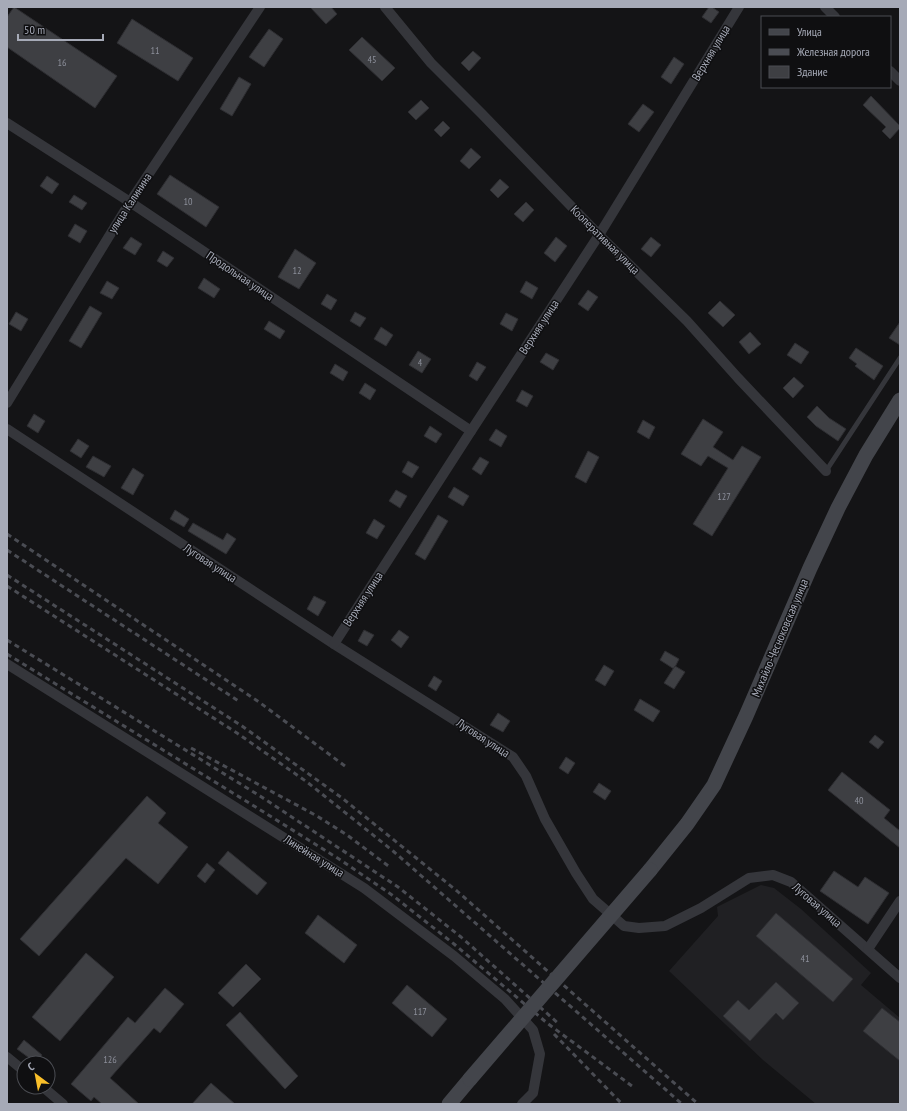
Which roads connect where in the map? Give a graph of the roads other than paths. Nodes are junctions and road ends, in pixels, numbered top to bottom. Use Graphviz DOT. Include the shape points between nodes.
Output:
graph roads {
  1 [pos="260,7"];
  2 [pos="385,7"];
  3 [pos="739,7"];
  4 [pos="825,7"];
  5 [pos="834,16"];
  6 [pos="891,72"];
  7 [pos="900,81"];
  8 [pos="7,123"];
  9 [pos="130,202"];
  10 [pos="600,235"];
  11 [pos="900,358"];
  12 [pos="900,400"];
  13 [pos="7,403"];
  14 [pos="7,429"];
  15 [pos="471,431"];
  16 [pos="826,471"];
  17 [pos="334,644"];
  18 [pos="7,664"];
  19 [pos="900,901"];
  20 [pos="868,949"];
  21 [pos="900,978"];
  22 [pos="7,1057"];
  23 [pos="16,1064"];
  24 [pos="52,1095"];
  25 [pos="63,1104"];
  26 [pos="449,1104"];
  27 [pos="522,1104"];
  1 -- 9 [label="street, улица Калинина"];
  2 -- 10 [label="street, Кооперативная улица" via="432,63"];
  3 -- 10 [label="street, Верхняя улица"];
  4 -- 5 [label="street"];
  6 -- 7 [label="street"];
  8 -- 9 [label="street, Продольная улица"];
  9 -- 13 [label="street, улица Калинина"];
  9 -- 15 [label="street, Продольная улица"];
  10 -- 15 [label="street, Верхняя улица"];
  10 -- 16 [label="street, Кооперативная улица" via="687,321"];
  11 -- 16 [label="lane"];
  12 -- 26 [label="street, Михайло-Чесноковская улица, bridge" via="866,454 838,508 714,785 650,870"];
  14 -- 17 [label="street, Луговая улица"];
  15 -- 17 [label="street, Верхняя улица"];
  17 -- 20 [label="street, Луговая улица" via="512,757 526,776 545,819 576,874 593,899 624,926 665,926 701,908 749,878 773,875 791,882"];
  18 -- 27 [label="street, Линейная улица" via="364,888 454,956 505,999 533,1030 540,1054 533,1093"];
  19 -- 20 [label="street"];
  20 -- 21 [label="street, Луговая улица"];
  22 -- 23 [label="street"];
  24 -- 25 [label="street"];
}
